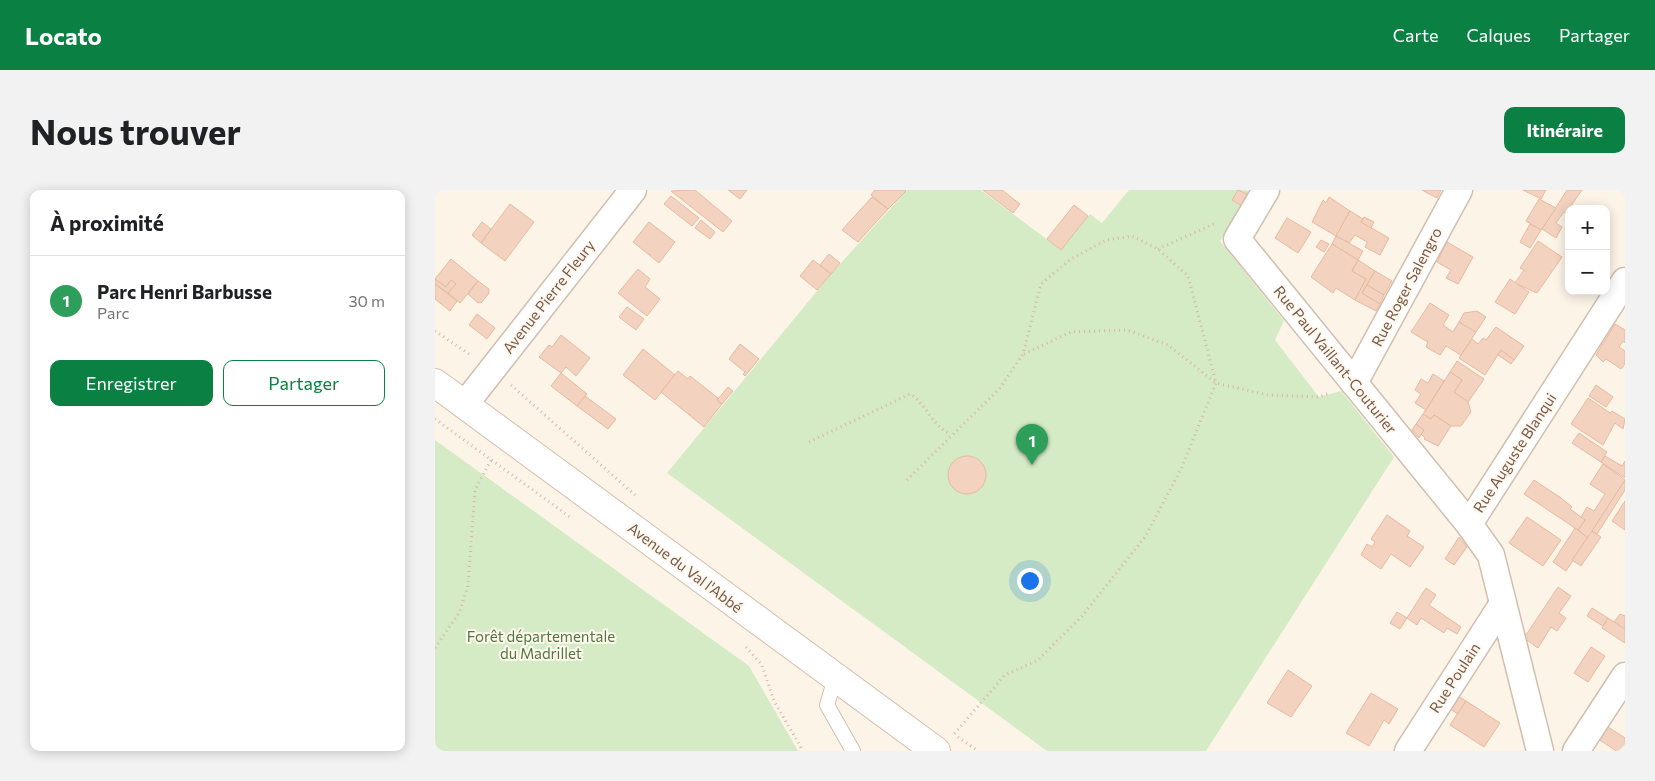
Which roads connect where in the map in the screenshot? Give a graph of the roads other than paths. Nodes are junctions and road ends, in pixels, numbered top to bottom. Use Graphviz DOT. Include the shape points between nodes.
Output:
graph roads {
  1 [pos="633,190"];
  2 [pos="1266,190"];
  3 [pos="1459,190"];
  4 [pos="1625,281"];
  5 [pos="435,383"];
  6 [pos="1355,383"];
  7 [pos="465,404"];
  8 [pos="1469,524"];
  9 [pos="1502,605"];
  10 [pos="1625,676"];
  11 [pos="835,678"];
  12 [pos="947,739"];
  13 [pos="853,751"];
  14 [pos="1408,751"];
  15 [pos="1541,751"];
  16 [pos="1576,751"];
  1 -- 7 [label="street, Avenue Pierre Fleury"];
  2 -- 6 [label="street, Rue Paul Vaillant-Couturier" via="1237,239"];
  3 -- 6 [label="street, Rue Roger Salengro"];
  4 -- 8 [label="street, Rue Auguste Blanqui"];
  5 -- 7 [label="main road, Avenue du Val l'Abbé"];
  6 -- 8 [label="street, Rue Paul Vaillant-Couturier"];
  7 -- 11 [label="main road, Avenue du Val l'Abbé"];
  8 -- 9 [label="street, Rue Auguste Blanqui" via="1491,555"];
  9 -- 14 [label="street, Rue Poulain"];
  9 -- 15 [label="street, Rue Auguste Blanqui"];
  10 -- 16 [label="street"];
  11 -- 12 [label="main road, Avenue du Val l'Abbé"];
  11 -- 13 [label="lane" via="827,705"];
}
